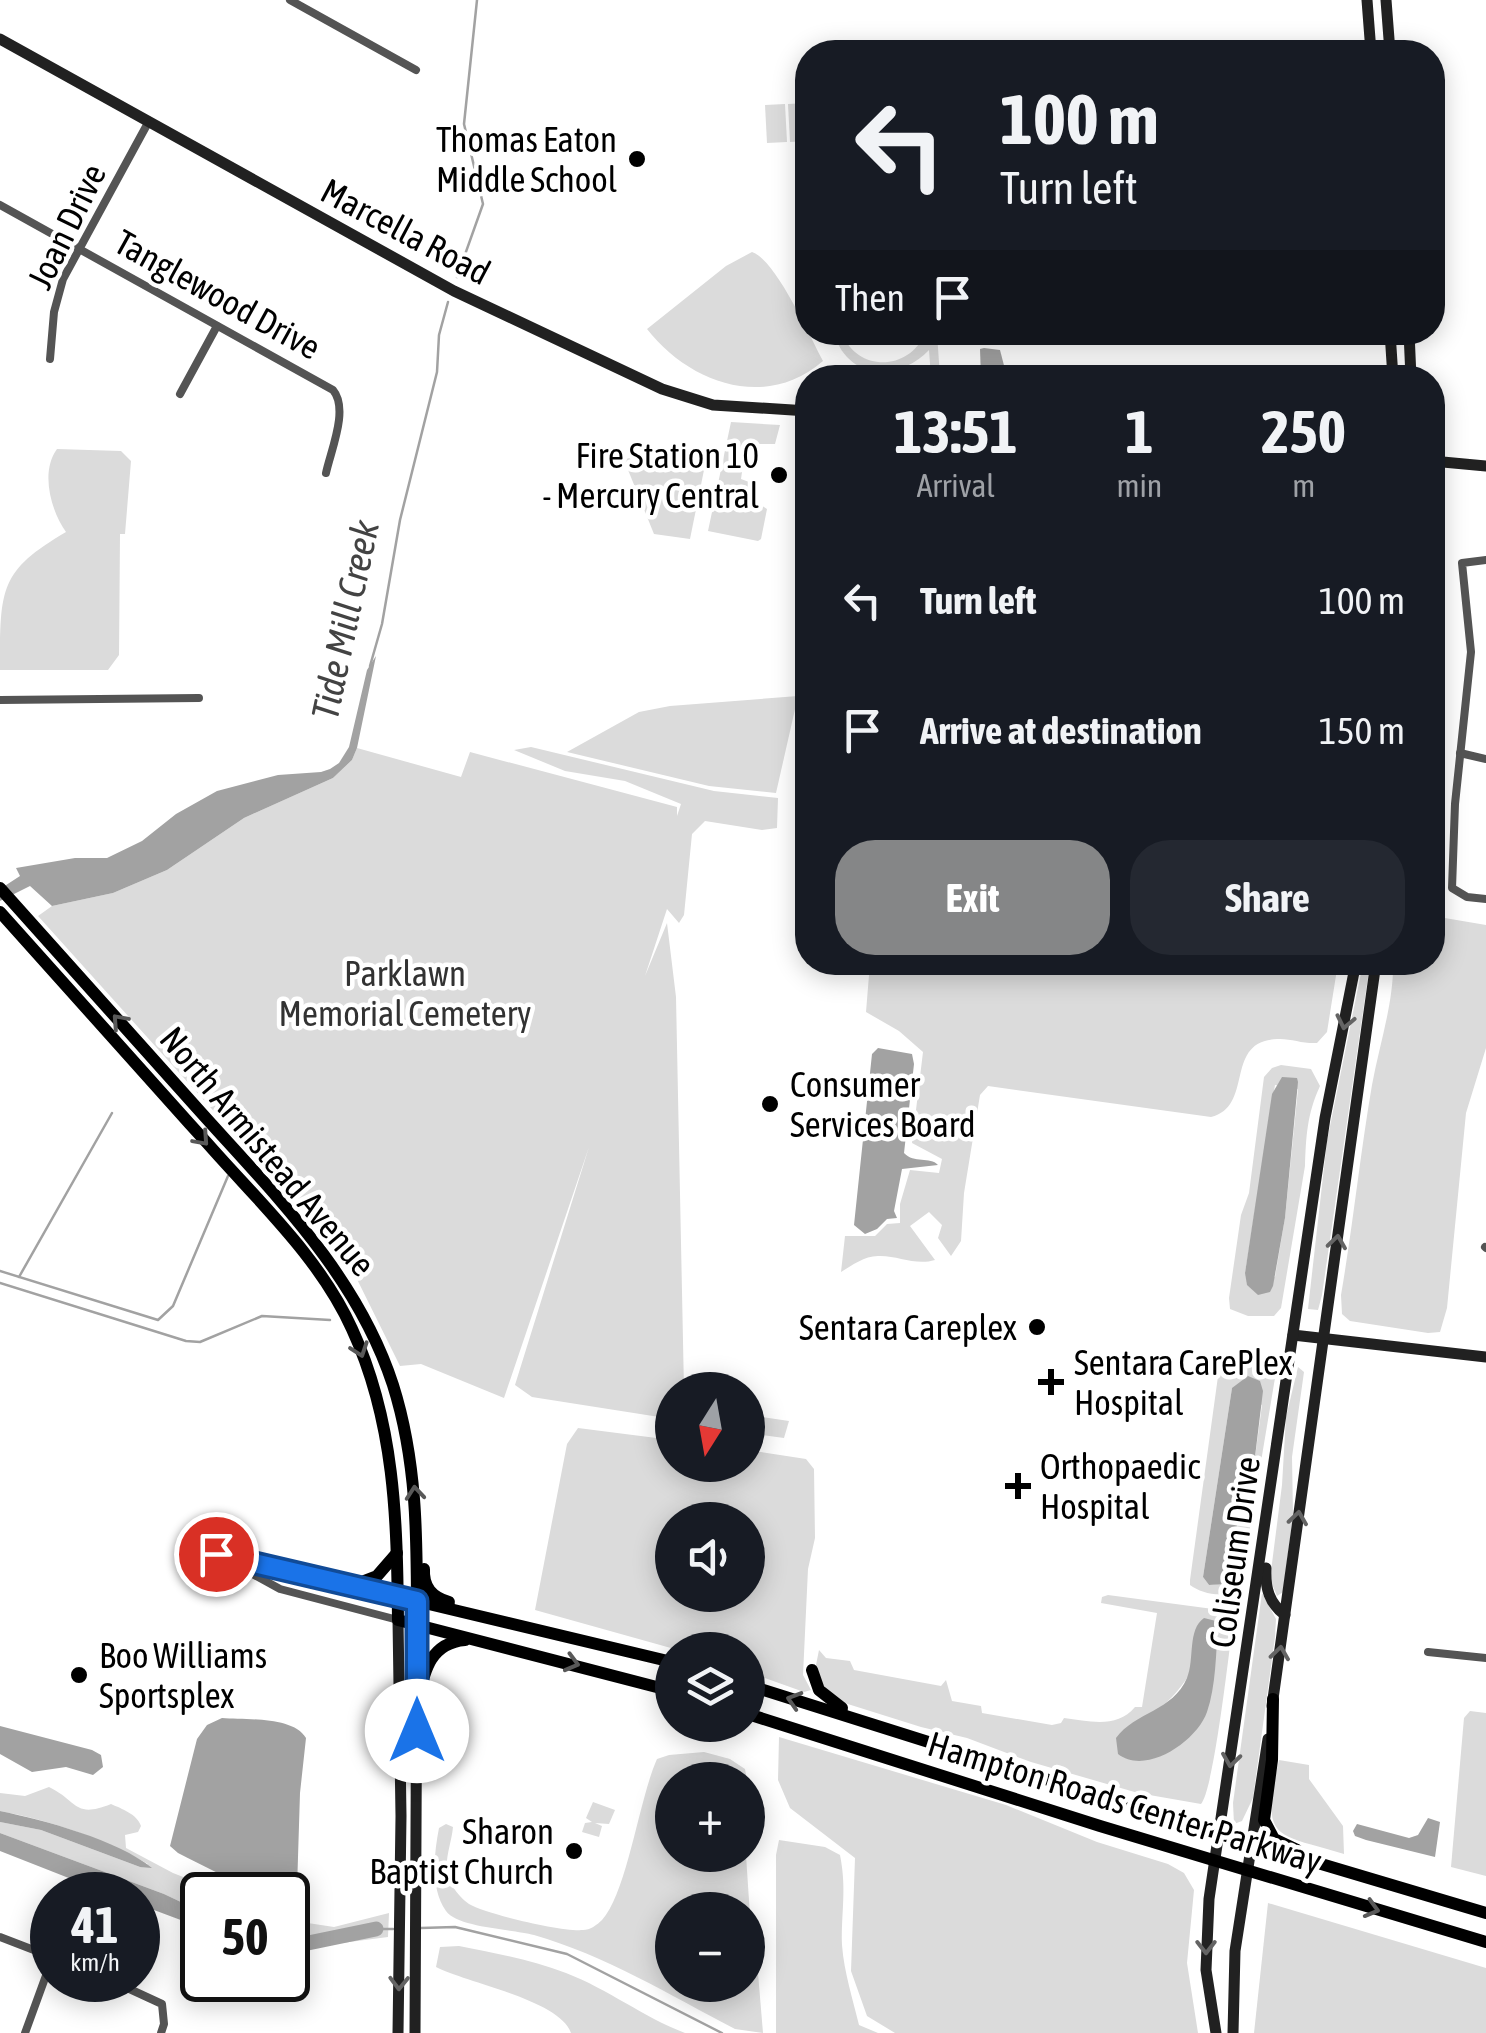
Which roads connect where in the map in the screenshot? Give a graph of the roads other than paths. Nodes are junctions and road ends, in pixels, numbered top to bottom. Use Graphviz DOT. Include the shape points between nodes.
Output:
graph roads {
  1 [pos="290,0"];
  2 [pos="318,0"];
  3 [pos="1367,0"];
  4 [pos="1386,0"];
  5 [pos="311,12"];
  6 [pos="0,38"];
  7 [pos="1370,40"];
  8 [pos="1389,40"];
  9 [pos="416,70"];
  10 [pos="149,122"];
  11 [pos="0,205"];
  12 [pos="79,247"];
  13 [pos="217,326"];
  14 [pos="50,359"];
  15 [pos="180,394"];
  16 [pos="795,410"];
  17 [pos="1445,462"];
  18 [pos="1486,466"];
  19 [pos="326,472"];
  20 [pos="1486,560"];
  21 [pos="199,698"];
  22 [pos="0,700"];
  23 [pos="1460,753"];
  24 [pos="1486,759"];
  25 [pos="0,888"];
  26 [pos="1486,898"];
  27 [pos="0,912"];
  28 [pos="1353,975"];
  29 [pos="1374,975"];
  30 [pos="1293,1335"];
  31 [pos="1324,1338"];
  32 [pos="1486,1357"];
  33 [pos="1279,1425"];
  34 [pos="417,1540"];
  35 [pos="397,1553"];
  36 [pos="352,1586"];
  37 [pos="398,1597"];
  38 [pos="417,1601"];
  39 [pos="1285,1615"];
  40 [pos="398,1620"];
  41 [pos="417,1625"];
  42 [pos="571,1637"];
  43 [pos="478,1639"];
  44 [pos="1428,1652"];
  45 [pos="655,1658"];
  46 [pos="1486,1658"];
  47 [pos="812,1670"];
  48 [pos="655,1686"];
  49 [pos="765,1690"];
  50 [pos="1273,1699"];
  51 [pos="417,1703"];
  52 [pos="765,1719"];
  53 [pos="980,1758"];
  54 [pos="1220,1834"];
  55 [pos="1250,1843"];
  56 [pos="1216,1862"];
  57 [pos="1246,1871"];
  58 [pos="1432,1898"];
  59 [pos="1486,1913"];
  60 [pos="0,1937"];
  61 [pos="1486,1942"];
  62 [pos="30,1949"];
  63 [pos="36,2002"];
  64 [pos="160,2002"];
  65 [pos="25,2033"];
  66 [pos="161,2033"];
  67 [pos="398,2033"];
  68 [pos="415,2033"];
  69 [pos="1216,2033"];
  70 [pos="1233,2033"];
  1 -- 5 [label="street"];
  2 -- 5 [label="street"];
  3 -- 7 [label="street"];
  4 -- 8 [label="street"];
  5 -- 9 [label="street"];
  6 -- 10 [label="street, Marcella Road"];
  10 -- 12 [label="street, Joan Drive"];
  10 -- 16 [label="street, Marcella Road" via="454,290 662,389 713,405"];
  11 -- 12 [label="street, Tanglewood Drive"];
  12 -- 13 [label="street, Tanglewood Drive"];
  12 -- 14 [label="street, Joan Drive" via="59,289"];
  13 -- 15 [label="street"];
  13 -- 19 [label="street, Tanglewood Drive" via="338,396"];
  17 -- 18 [label="street"];
  20 -- 23 [label="street" via="1462,563 1471,652"];
  21 -- 22 [label="street"];
  23 -- 24 [label="street"];
  23 -- 26 [label="street" via="1452,888"];
  34 -- 25 [label="main road, North Armistead Avenue, one-way" via="411,1461 392,1384 340,1276"];
  27 -- 35 [label="main road, North Armistead Avenue, one-way" via="328,1286 356,1338 384,1426"];
  28 -- 30 [label="street, Coliseum Drive, one-way" via="1324,1118"];
  31 -- 29 [label="street, Coliseum Drive, one-way"];
  30 -- 31 [label="street"];
  30 -- 33 [label="street, Coliseum Drive"];
  31 -- 32 [label="street"];
  39 -- 31 [label="street, Coliseum Drive, one-way"];
  33 -- 39 [label="street" via="1265,1582"];
  33 -- 54 [label="street, Coliseum Drive, one-way"];
  34 -- 38 [label="main road, North Armistead Avenue"];
  34 -- 42 [label="main road" via="424,1582 438,1597"];
  35 -- 36 [label="main road" via="377,1576"];
  35 -- 37 [label="main road, North Armistead Avenue"];
  36 -- 37 [label="street"];
  36 -- 40 [label="street" via="216,1554 280,1589"];
  37 -- 38 [label="main road"];
  37 -- 40 [label="main road, North Armistead Avenue"];
  38 -- 41 [label="main road, North Armistead Avenue"];
  38 -- 42 [label="main road"];
  50 -- 39 [label="street, Coliseum Drive, one-way"];
  40 -- 41 [label="main road"];
  40 -- 67 [label="street, North Armistead Avenue, one-way"];
  41 -- 43 [label="main road"];
  41 -- 51 [label="street, North Armistead Avenue"];
  42 -- 45 [label="main road"];
  43 -- 48 [label="main road, one-way"];
  43 -- 51 [label="main road" via="436,1651"];
  44 -- 46 [label="street"];
  47 -- 53 [label="main road" via="818,1690 838,1707"];
  53 -- 49 [label="main road, Hampton Roads Center Parkway, one-way"];
  50 -- 55 [label="street, Coliseum Drive"];
  50 -- 58 [label="main road" via="1264,1815 1270,1835"];
  51 -- 68 [label="street, North Armistead Avenue"];
  52 -- 56 [label="main road, Hampton Roads Center Parkway"];
  53 -- 54 [label="main road, Hampton Roads Center Parkway"];
  54 -- 55 [label="main road, Hampton Roads Center Parkway"];
  54 -- 56 [label="street, Coliseum Drive"];
  55 -- 57 [label="street, Coliseum Drive"];
  55 -- 58 [label="main road, Hampton Roads Center Parkway"];
  56 -- 57 [label="main road, Hampton Roads Center Parkway"];
  56 -- 69 [label="street, Coliseum Drive, one-way" via="1206,1952"];
  57 -- 61 [label="main road, Hampton Roads Center Parkway, one-way"];
  57 -- 70 [label="street, Coliseum Drive"];
  58 -- 59 [label="main road, Hampton Roads Center Parkway"];
  60 -- 62 [label="street"];
  63 -- 65 [label="street"];
  64 -- 66 [label="street"];
}
